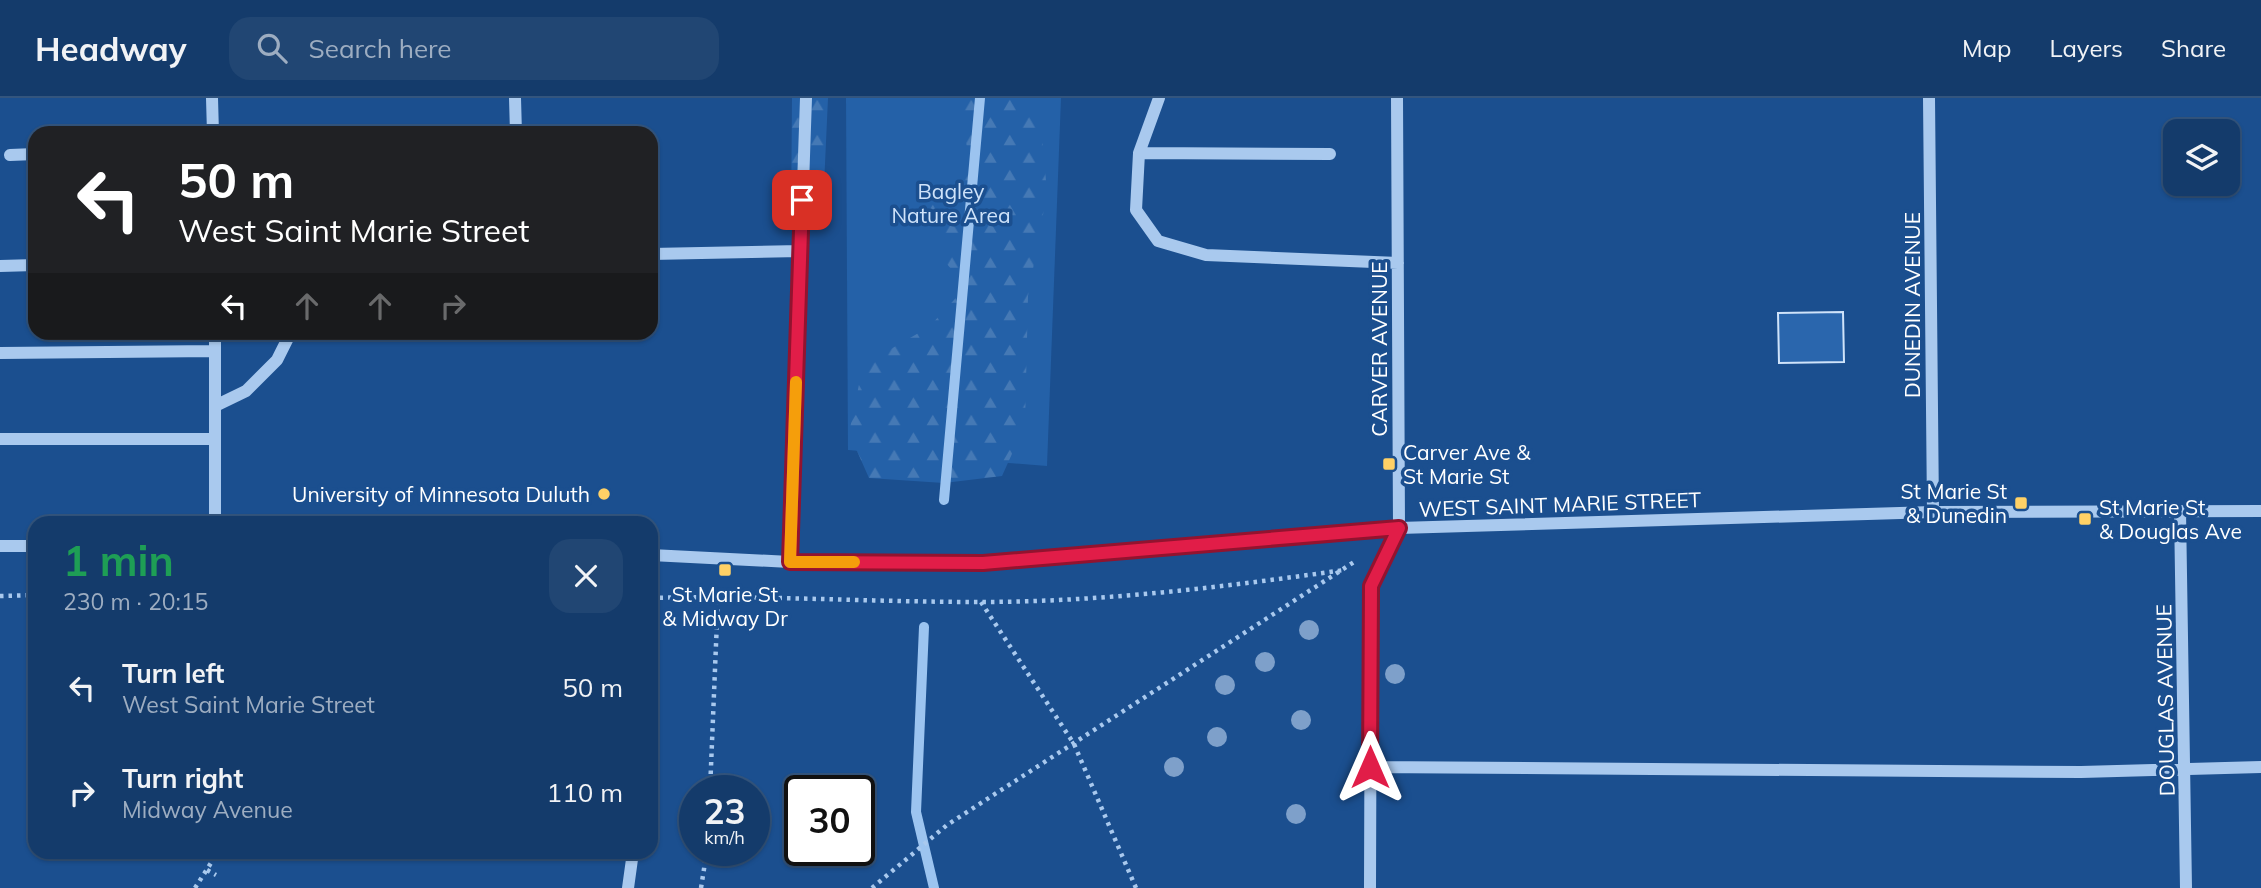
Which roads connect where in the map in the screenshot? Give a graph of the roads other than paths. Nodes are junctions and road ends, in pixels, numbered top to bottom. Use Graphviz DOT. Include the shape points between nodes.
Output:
graph roads {
  1 [pos="212,98"];
  2 [pos="515,98"];
  3 [pos="806,98"];
  4 [pos="1159,98"];
  5 [pos="1397,98"];
  6 [pos="1929,98"];
  7 [pos="213,126"];
  8 [pos="516,126"];
  9 [pos="1139,153"];
  10 [pos="1330,153"];
  11 [pos="28,154"];
  12 [pos="10,155"];
  13 [pos="800,251"];
  14 [pos="658,254"];
  15 [pos="1398,263"];
  16 [pos="28,265"];
  17 [pos="0,266"];
  18 [pos="215,340"];
  19 [pos="287,340"];
  20 [pos="215,351"];
  21 [pos="0,353"];
  22 [pos="215,406"];
  23 [pos="0,439"];
  24 [pos="215,439"];
  25 [pos="2180,511"];
  26 [pos="2261,511"];
  27 [pos="1933,512"];
  28 [pos="215,516"];
  29 [pos="1399,528"];
  30 [pos="0,546"];
  31 [pos="28,546"];
  32 [pos="658,555"];
  33 [pos="790,562"];
  34 [pos="1370,767"];
  35 [pos="2186,767"];
  36 [pos="2261,767"];
  37 [pos="633,859"];
  38 [pos="628,888"];
  39 [pos="1370,888"];
  40 [pos="2186,888"];
  1 -- 7 [label="street"];
  2 -- 8 [label="street"];
  3 -- 13 [label="street"];
  4 -- 9 [label="street"];
  5 -- 15 [label="street, CARVER AVENUE"];
  6 -- 27 [label="street, DUNEDIN AVENUE"];
  9 -- 10 [label="street"];
  9 -- 15 [label="street" via="1136,210 1158,241 1206,255"];
  11 -- 12 [label="street"];
  13 -- 14 [label="street"];
  13 -- 33 [label="street"];
  15 -- 29 [label="street, CARVER AVENUE"];
  16 -- 17 [label="street"];
  18 -- 20 [label="street"];
  19 -- 22 [label="street" via="276,360 246,391"];
  20 -- 21 [label="street"];
  20 -- 22 [label="street"];
  22 -- 24 [label="street"];
  23 -- 24 [label="street"];
  24 -- 28 [label="street"];
  25 -- 26 [label="street, WEST SAINT MARIE STREET"];
  25 -- 27 [label="street, WEST SAINT MARIE STREET"];
  25 -- 35 [label="street, DOUGLAS AVENUE"];
  27 -- 29 [label="street, WEST SAINT MARIE STREET"];
  29 -- 33 [label="street, WEST SAINT MARIE STREET" via="983,563"];
  29 -- 34 [label="street, CARVER AVENUE" via="1371,586"];
  30 -- 31 [label="street"];
  32 -- 33 [label="street, WEST SAINT MARIE STREET"];
  34 -- 35 [label="street" via="2081,772"];
  34 -- 39 [label="street, CARVER AVENUE"];
  35 -- 36 [label="street"];
  35 -- 40 [label="street, DOUGLAS AVENUE"];
  37 -- 38 [label="street"];
}
